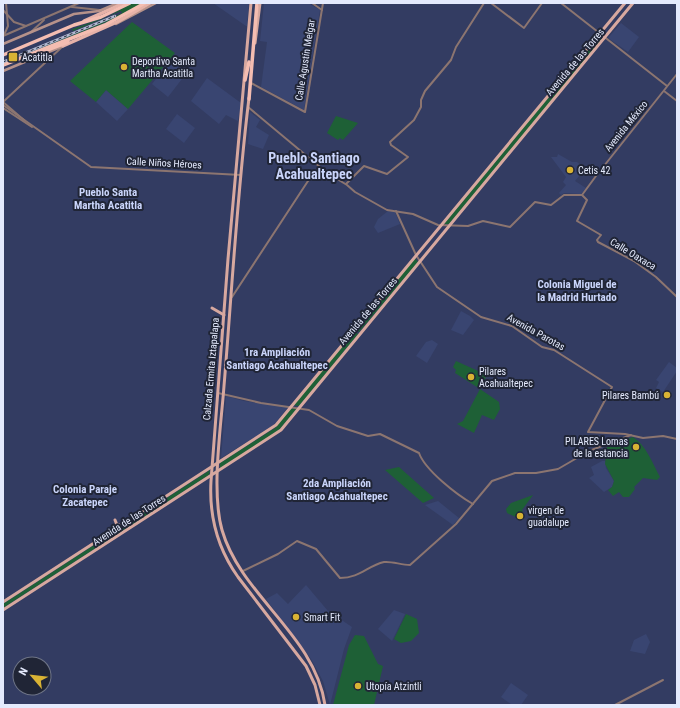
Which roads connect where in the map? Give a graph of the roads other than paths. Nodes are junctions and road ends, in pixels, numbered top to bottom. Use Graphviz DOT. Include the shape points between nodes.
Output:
graph roads {
  1 [pos="6,3"];
  2 [pos="79,3"];
  3 [pos="124,3"];
  4 [pos="130,3"];
  5 [pos="145,3"];
  6 [pos="150,3"];
  7 [pos="156,3"];
  8 [pos="251,3"];
  9 [pos="257,3"];
  10 [pos="312,3"];
  11 [pos="323,3"];
  12 [pos="484,3"];
  13 [pos="491,3"];
  14 [pos="542,3"];
  15 [pos="561,3"];
  16 [pos="625,3"];
  17 [pos="633,3"];
  18 [pos="117,4"];
  19 [pos="70,7"];
  20 [pos="3,10"];
  21 [pos="101,10"];
  22 [pos="322,10"];
  23 [pos="8,15"];
  24 [pos="46,18"];
  25 [pos="74,25"];
  26 [pos="27,26"];
  27 [pos="600,33"];
  28 [pos="28,34"];
  29 [pos="4,35"];
  30 [pos="606,37"];
  31 [pos="68,42"];
  32 [pos="3,44"];
  33 [pos="63,46"];
  34 [pos="46,54"];
  35 [pos="3,55"];
  36 [pos="17,60"];
  37 [pos="49,60"];
  38 [pos="3,65"];
  39 [pos="3,71"];
  40 [pos="677,74"];
  41 [pos="245,80"];
  42 [pos="251,83"];
  43 [pos="667,86"];
  44 [pos="664,91"];
  45 [pos="249,99"];
  46 [pos="677,101"];
  47 [pos="3,102"];
  48 [pos="3,107"];
  49 [pos="248,107"];
  50 [pos="25,123"];
  51 [pos="319,167"];
  52 [pos="236,175"];
  53 [pos="241,175"];
  54 [pos="346,184"];
  55 [pos="582,196"];
  56 [pos="396,211"];
  57 [pos="440,226"];
  58 [pos="449,226"];
  59 [pos="416,255"];
  60 [pos="420,261"];
  61 [pos="226,278"];
  62 [pos="233,279"];
  63 [pos="677,297"];
  64 [pos="231,298"];
  65 [pos="212,308"];
  66 [pos="224,315"];
  67 [pos="355,330"];
  68 [pos="222,332"];
  69 [pos="228,332"];
  70 [pos="360,334"];
  71 [pos="217,393"];
  72 [pos="224,394"];
  73 [pos="291,407"];
  74 [pos="299,407"];
  75 [pos="631,435"];
  76 [pos="677,439"];
  77 [pos="219,463"];
  78 [pos="212,467"];
  79 [pos="218,472"];
  80 [pos="211,476"];
  81 [pos="156,503"];
  82 [pos="473,504"];
  83 [pos="150,507"];
  84 [pos="160,510"];
  85 [pos="152,515"];
  86 [pos="116,520"];
  87 [pos="121,525"];
  88 [pos="227,545"];
  89 [pos="221,547"];
  90 [pos="234,559"];
  91 [pos="228,562"];
  92 [pos="242,572"];
  93 [pos="3,602"];
  94 [pos="3,610"];
  95 [pos="663,680"];
  96 [pos="320,705"];
  97 [pos="325,705"];
  98 [pos="615,705"];
  1 -- 23 [label="street"];
  2 -- 19 [label="street"];
  3 -- 18 [label="highway"];
  4 -- 25 [label="highway"];
  5 -- 36 [label="highway" via="105,25"];
  6 -- 31 [label="highway" via="117,22"];
  7 -- 33 [label="main road" via="133,16"];
  8 -- 41 [label="main road, Calzada Ermita Iztapalapa"];
  9 -- 41 [label="highway"];
  9 -- 42 [label="main road, Calzada Ermita Iztapalapa"];
  9 -- 45 [label="highway"];
  10 -- 22 [label="street"];
  11 -- 22 [label="street, Calle Agustín Melgar"];
  12 -- 54 [label="street" via="446,66 425,91 413,122 390,142 408,157 387,174 364,166"];
  13 -- 14 [label="street" via="524,28"];
  15 -- 27 [label="street"];
  16 -- 27 [label="main road, Avenida de las Torres"];
  17 -- 30 [label="main road, Avenida de las Torres"];
  18 -- 21 [label="main road"];
  18 -- 25 [label="highway"];
  19 -- 21 [label="street"];
  19 -- 24 [label="street"];
  20 -- 23 [label="street"];
  21 -- 28 [label="main road" via="75,14"];
  22 -- 42 [label="street, Calle Agustín Melgar" via="305,112"];
  23 -- 26 [label="street" via="16,23"];
  23 -- 29 [label="street" via="8,29"];
  24 -- 26 [label="street"];
  24 -- 28 [label="street"];
  25 -- 35 [label="highway"];
  26 -- 29 [label="street"];
  27 -- 30 [label="street"];
  27 -- 57 [label="main road, Avenida de las Torres"];
  28 -- 32 [label="main road"];
  30 -- 43 [label="street"];
  30 -- 58 [label="main road, Avenida de las Torres"];
  31 -- 33 [label="highway"];
  31 -- 36 [label="highway"];
  33 -- 34 [label="main road"];
  33 -- 37 [label="street"];
  34 -- 37 [label="main road" via="50,56"];
  34 -- 39 [label="main road"];
  36 -- 38 [label="highway"];
  37 -- 47 [label="street"];
  40 -- 43 [label="street, Avenida México"];
  41 -- 52 [label="main road, Calzada Ermita Iztapalapa"];
  42 -- 45 [label="main road, Calzada Ermita Iztapalapa"];
  43 -- 44 [label="street, Avenida México"];
  44 -- 46 [label="street"];
  44 -- 55 [label="street, Avenida México"];
  45 -- 49 [label="main road, Calzada Ermita Iztapalapa"];
  47 -- 50 [label="street"];
  48 -- 50 [label="street"];
  48 -- 50 [label="street"];
  49 -- 51 [label="street"];
  49 -- 53 [label="main road, Calzada Ermita Iztapalapa"];
  50 -- 52 [label="street, Calle Niños Héroes" via="91,167"];
  51 -- 54 [label="street"];
  51 -- 64 [label="street"];
  52 -- 53 [label="street, Calle Niños Héroes"];
  52 -- 61 [label="main road, Calzada Ermita Iztapalapa"];
  53 -- 62 [label="main road, Calzada Ermita Iztapalapa"];
  54 -- 56 [label="street" via="387,210"];
  55 -- 58 [label="street" via="564,195 551,205 535,202 510,227 482,220 468,226"];
  55 -- 63 [label="street, Calle Oaxaca" via="586,200 577,221 601,235 598,242 634,261"];
  56 -- 57 [label="street" via="412,214"];
  56 -- 59 [label="street, Avenida Parotas"];
  57 -- 58 [label="street"];
  57 -- 59 [label="main road, Avenida de las Torres"];
  58 -- 60 [label="main road, Avenida de las Torres"];
  59 -- 60 [label="street, Avenida Parotas"];
  59 -- 67 [label="main road, Avenida de las Torres"];
  60 -- 70 [label="main road, Avenida de las Torres"];
  60 -- 75 [label="street, Avenida Parotas" via="437,287 476,314 512,326 542,347 554,350 612,387 588,432"];
  61 -- 62 [label="main road"];
  61 -- 66 [label="main road, Calzada Ermita Iztapalapa"];
  62 -- 64 [label="main road, Calzada Ermita Iztapalapa"];
  64 -- 69 [label="main road, Calzada Ermita Iztapalapa"];
  65 -- 66 [label="main road"];
  66 -- 68 [label="main road, Calzada Ermita Iztapalapa"];
  67 -- 70 [label="main road"];
  67 -- 73 [label="main road, Avenida de las Torres"];
  68 -- 69 [label="main road"];
  68 -- 71 [label="main road, Calzada Ermita Iztapalapa"];
  69 -- 72 [label="main road, Calzada Ermita Iztapalapa"];
  70 -- 74 [label="main road, Avenida de las Torres"];
  71 -- 72 [label="street"];
  71 -- 78 [label="main road, Calzada Ermita Iztapalapa"];
  72 -- 73 [label="street"];
  72 -- 77 [label="main road, Calzada Ermita Iztapalapa"];
  73 -- 74 [label="street"];
  73 -- 77 [label="main road, Avenida de las Torres" via="272,428"];
  74 -- 79 [label="main road, Avenida de las Torres" via="276,434"];
  74 -- 82 [label="street" via="312,411 337,426 368,436 380,434 419,453 426,465"];
  75 -- 76 [label="street"];
  75 -- 82 [label="street" via="589,451 558,469 515,473 496,479"];
  77 -- 78 [label="main road, Avenida de las Torres"];
  77 -- 79 [label="main road, Calzada Ermita Iztapalapa"];
  78 -- 80 [label="main road, Calzada Ermita Iztapalapa"];
  78 -- 81 [label="main road, Avenida de las Torres"];
  79 -- 80 [label="main road, Avenida de las Torres"];
  79 -- 88 [label="main road, Calzada Ermita Iztapalapa" via="218,510"];
  80 -- 84 [label="main road, Avenida de las Torres"];
  80 -- 89 [label="main road, Calzada Ermita Iztapalapa" via="212,514"];
  81 -- 83 [label="main road, Avenida de las Torres"];
  81 -- 84 [label="main road" via="156,508"];
  82 -- 92 [label="street" via="445,534 410,565 387,562 356,576 340,578 316,550 297,541"];
  83 -- 85 [label="main road" via="154,510"];
  83 -- 87 [label="main road, Avenida de las Torres"];
  84 -- 85 [label="main road, Avenida de las Torres"];
  85 -- 94 [label="main road, Avenida de las Torres"];
  86 -- 87 [label="main road" via="117,525"];
  87 -- 93 [label="main road, Avenida de las Torres"];
  88 -- 89 [label="main road"];
  88 -- 90 [label="main road, Calzada Ermita Iztapalapa"];
  89 -- 91 [label="main road, Calzada Ermita Iztapalapa"];
  90 -- 91 [label="main road"];
  90 -- 92 [label="main road, Calzada Ermita Iztapalapa"];
  91 -- 96 [label="main road, Calzada Ermita Iztapalapa" via="306,666 315,685"];
  92 -- 97 [label="main road, Calzada Ermita Iztapalapa" via="306,655 319,680"];
  95 -- 98 [label="street"];
}
